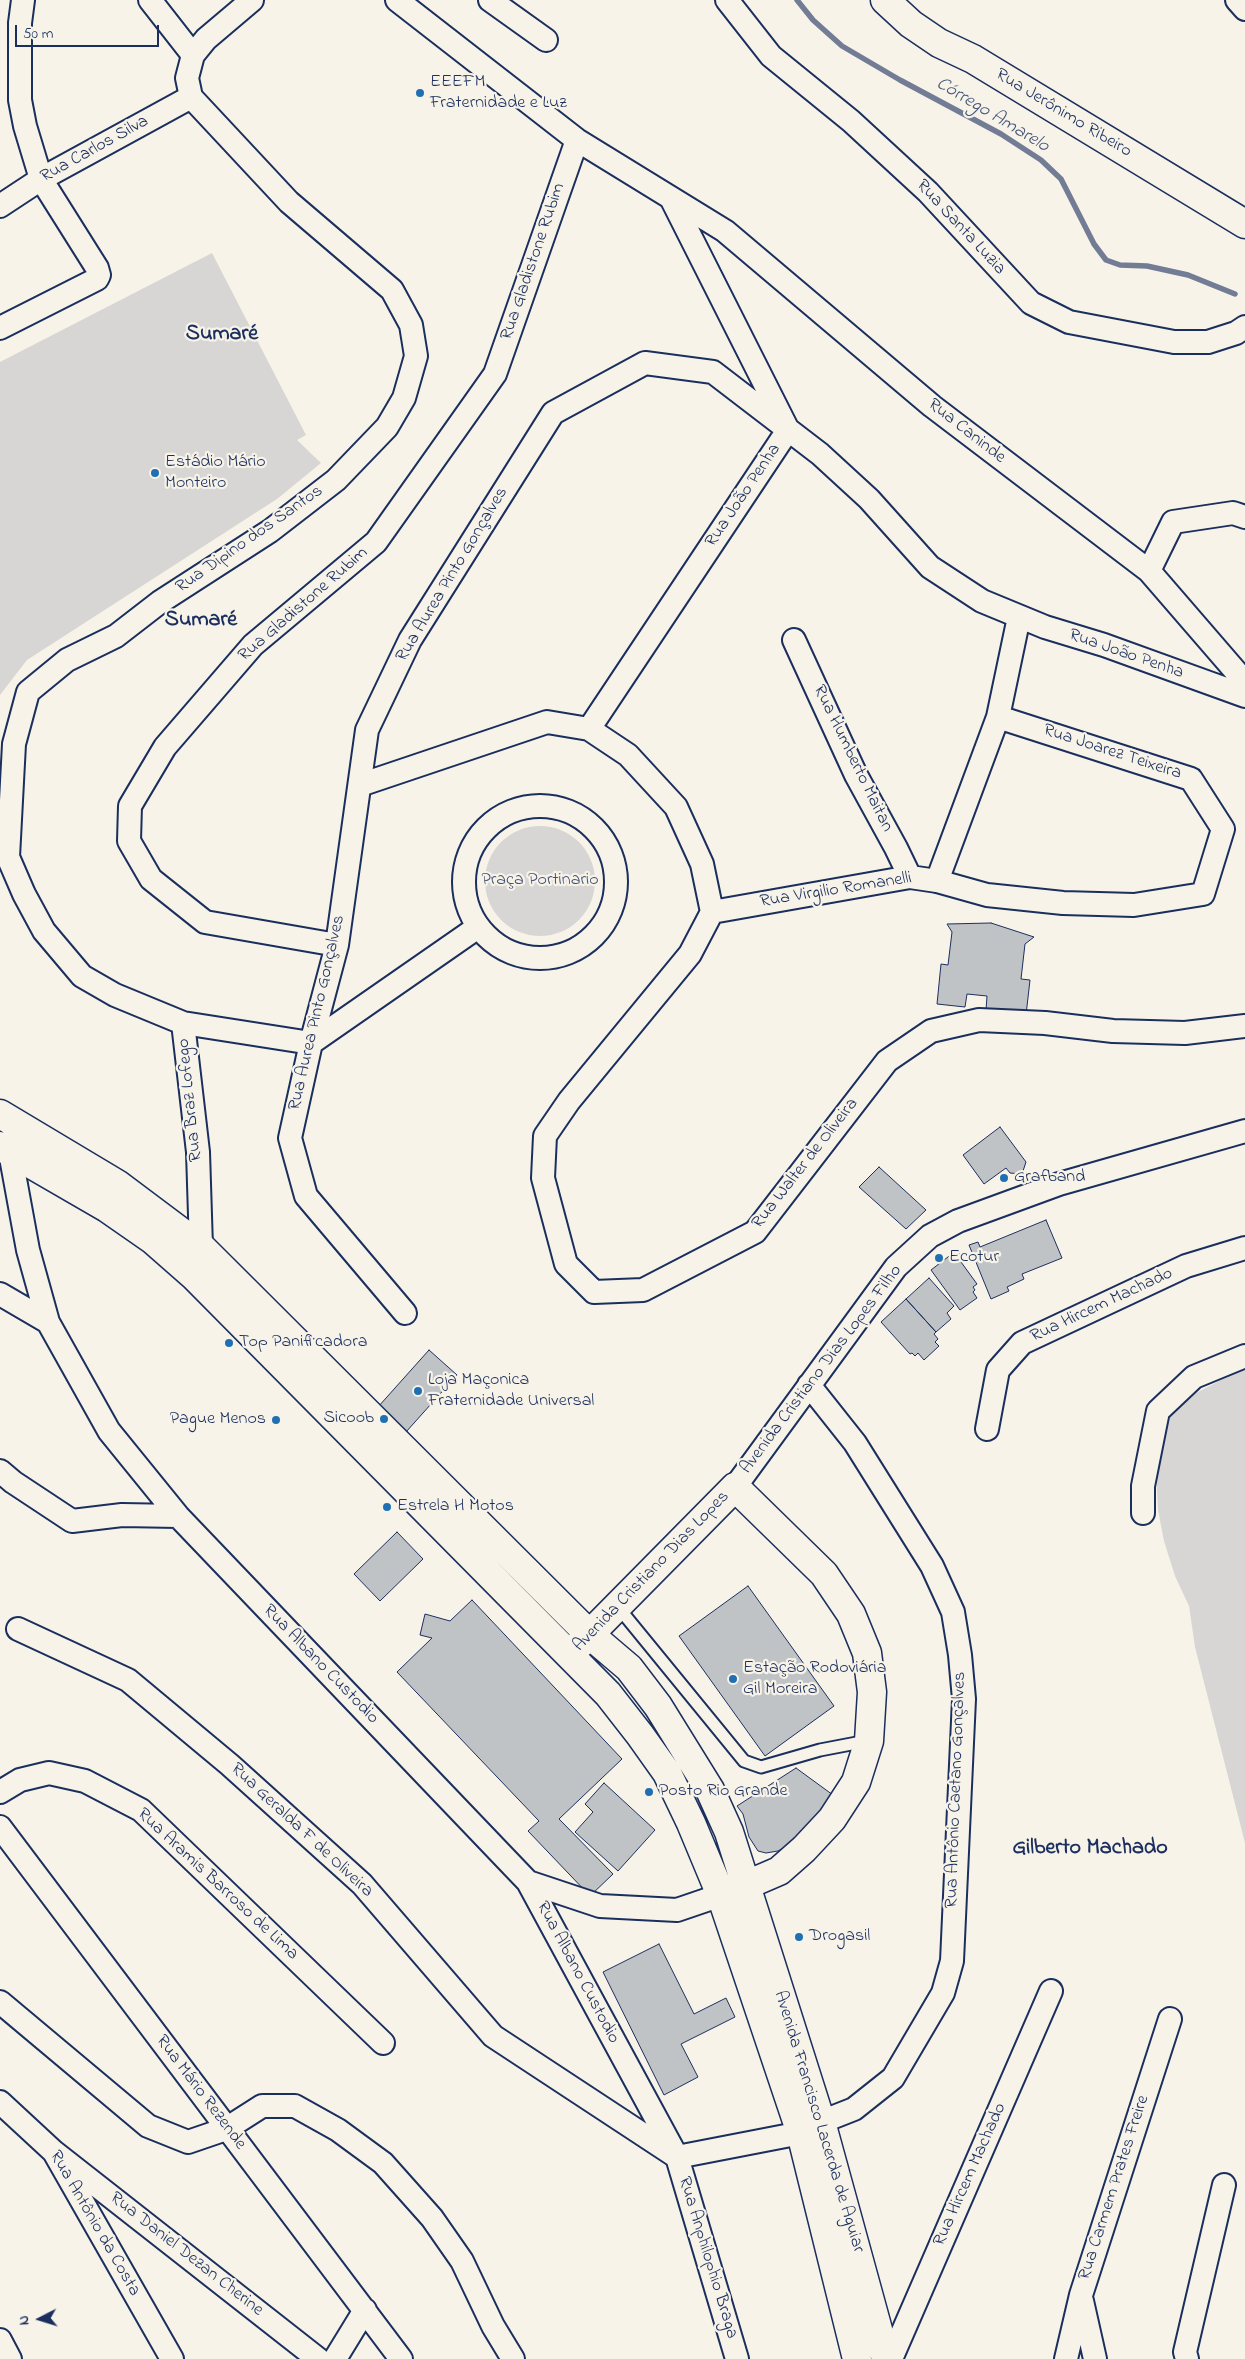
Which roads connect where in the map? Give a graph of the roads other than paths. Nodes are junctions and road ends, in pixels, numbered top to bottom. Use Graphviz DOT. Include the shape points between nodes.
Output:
graph roads {
  1 [pos="23,0"];
  2 [pos="150,0"];
  3 [pos="252,0"];
  4 [pos="397,0"];
  5 [pos="490,0"];
  6 [pos="727,0"];
  7 [pos="885,0"];
  8 [pos="1237,0"];
  9 [pos="1245,9"];
  10 [pos="546,40"];
  11 [pos="193,55"];
  12 [pos="191,97"];
  13 [pos="577,140"];
  14 [pos="41,179"];
  15 [pos="670,197"];
  16 [pos="0,206"];
  17 [pos="1245,224"];
  18 [pos="1245,327"];
  19 [pos="0,328"];
  20 [pos="788,430"];
  21 [pos="1245,517"];
  22 [pos="930,567"];
  23 [pos="1149,571"];
  24 [pos="1019,617"];
  25 [pos="794,640"];
  26 [pos="1245,682"];
  27 [pos="1245,696"];
  28 [pos="998,716"];
  29 [pos="589,729"];
  30 [pos="360,785"];
  31 [pos="910,877"];
  32 [pos="936,881"];
  33 [pos="712,912"];
  34 [pos="478,927"];
  35 [pos="337,944"];
  36 [pos="183,1022"];
  37 [pos="1245,1026"];
  38 [pos="311,1042"];
  39 [pos="0,1114"];
  40 [pos="1245,1131"];
  41 [pos="5,1149"];
  42 [pos="201,1247"];
  43 [pos="1245,1248"];
  44 [pos="0,1294"];
  45 [pos="405,1313"];
  46 [pos="48,1322"];
  47 [pos="1245,1356"];
  48 [pos="809,1385"];
  49 [pos="987,1429"];
  50 [pos="0,1471"];
  51 [pos="735,1488"];
  52 [pos="1143,1513"];
  53 [pos="178,1516"];
  54 [pos="618,1607"];
  55 [pos="18,1629"];
  56 [pos="589,1634"];
  57 [pos="570,1656"];
  58 [pos="869,1741"];
  59 [pos="0,1792"];
  60 [pos="0,1827"];
  61 [pos="528,1882"];
  62 [pos="733,1891"];
  63 [pos="1051,1991"];
  64 [pos="0,2002"];
  65 [pos="1170,2019"];
  66 [pos="383,2044"];
  67 [pos="0,2102"];
  68 [pos="811,2127"];
  69 [pos="226,2129"];
  70 [pos="54,2152"];
  71 [pos="677,2157"];
  72 [pos="1224,2185"];
  73 [pos="1081,2295"];
  74 [pos="366,2310"];
  75 [pos="0,2340"];
  76 [pos="10,2359"];
  77 [pos="172,2359"];
  78 [pos="318,2359"];
  79 [pos="335,2359"];
  80 [pos="401,2359"];
  81 [pos="513,2359"];
  82 [pos="737,2359"];
  83 [pos="857,2359"];
  84 [pos="886,2359"];
  85 [pos="891,2359"];
  86 [pos="1066,2359"];
  87 [pos="1095,2359"];
  88 [pos="1187,2359"];
  1 -- 14 [label="street" via="20,100"];
  2 -- 11 [label="street"];
  3 -- 11 [label="street"];
  4 -- 13 [label="street, Rua Caninde"];
  5 -- 10 [label="street"];
  6 -- 18 [label="street, Rua Santa Luzia" via="771,56 851,121 928,192 1031,303 1069,322 1174,342 1208,342"];
  7 -- 17 [label="main road, Rua Jerônimo Ribeiro" via="911,24 939,43 973,59"];
  8 -- 9 [label="street"];
  11 -- 12 [label="street" via="187,78"];
  12 -- 14 [label="street, Rua Carlos Silva"];
  12 -- 36 [label="street, Rua Dipino dos Santos" via="289,202 392,290 411,326 416,356 404,398 387,427 336,480 270,531 160,602 116,636 67,660 28,692 14,744 8,856 24,894 44,931 82,976 115,996"];
  13 -- 15 [label="street, Rua Caninde"];
  13 -- 35 [label="street, Rua Gladistone Rubim" via="495,374 376,542 253,645 164,747 130,806 129,841 151,879 205,922"];
  14 -- 16 [label="street, Rua Carlos Silva"];
  14 -- 19 [label="street" via="99,275 97,279"];
  15 -- 20 [label="street, Rua João Penha"];
  15 -- 23 [label="street, Rua Caninde" via="725,231 932,406"];
  20 -- 22 [label="street, Rua Aurea Pinto Gonçalves" via="869,499"];
  20 -- 29 [label="street, Rua João Penha"];
  20 -- 30 [label="street, Rua Aurea Pinto Gonçalves" via="713,372 645,363 553,413 410,640 367,730"];
  21 -- 23 [label="street" via="1233,514 1173,522"];
  22 -- 24 [label="street, Rua João Penha" via="982,602"];
  23 -- 26 [label="street, Rua Caninde"];
  24 -- 27 [label="street, Rua João Penha"];
  24 -- 28 [label="street, Rua Virgilio Romanelli"];
  25 -- 31 [label="street, Rua Humberto Maitan" via="856,776"];
  28 -- 32 [label="street, Rua Virgilio Romanelli"];
  28 -- 32 [label="street, Rua Joarez Teixeira" via="1191,779 1223,829 1203,894 1134,904 1063,903 987,895"];
  29 -- 30 [label="street" via="547,722"];
  29 -- 33 [label="street" via="628,755 676,807 702,864"];
  30 -- 35 [label="street, Rua Aurea Pinto Gonçalves"];
  31 -- 32 [label="street, Rua Virgilio Romanelli"];
  31 -- 33 [label="street, Rua Virgilio Romanelli"];
  33 -- 37 [label="street, Rua Walter de Oliveira" via="690,954 569,1101 545,1136 543,1178 566,1264 594,1292 643,1290 755,1232 887,1060 932,1031 979,1020 1166,1033"];
  34 -- 34 [label="street" via="496,945 518,956 543,959 568,954 590,941 606,922 615,898 616,873 609,848 594,828 573,813 549,806 524,807 501,816 482,832 469,854 464,879 467,904"];
  34 -- 38 [label="street"];
  35 -- 38 [label="street, Rua Aurea Pinto Gonçalves"];
  36 -- 38 [label="street, Rua Braz Lofego"];
  36 -- 42 [label="street, Rua Braz Lofego" via="198,1152"];
  38 -- 45 [label="street, Rua Aurea Pinto Gonçalves" via="290,1138 306,1196"];
  39 -- 42 [label="main road" via="117,1184"];
  40 -- 48 [label="street, Avenida Cristiano Dias Lopes Filho" via="1060,1184 958,1221 930,1236 896,1266"];
  41 -- 46 [label="street, Rua Albano Custodio"];
  41 -- 57 [label="main road" via="107,1208 153,1240 194,1276"];
  42 -- 56 [label="main road"];
  43 -- 49 [label="street, Rua Hircem Machado" via="1186,1266 1022,1344 998,1370"];
  44 -- 46 [label="street"];
  46 -- 53 [label="street, Rua Albano Custodio" via="109,1432"];
  47 -- 52 [label="street" via="1194,1377 1158,1410 1143,1486"];
  48 -- 51 [label="street, Avenida Cristiano Dias Lopes Filho"];
  48 -- 68 [label="street, Rua Antônio Caetano Gonçalves" via="855,1443 936,1574 953,1612 964,1698 952,1961 943,1993 894,2078 854,2108"];
  50 -- 53 [label="street" via="72,1521 122,1515"];
  51 -- 54 [label="main road, Avenida Cristiano Dias Lopes"];
  51 -- 58 [label="main road" via="824,1574 851,1614 868,1653 872,1692"];
  53 -- 61 [label="street, Rua Albano Custodio"];
  54 -- 56 [label="main road, Avenida Cristiano Dias Lopes"];
  54 -- 58 [label="lane" via="744,1761 761,1767 820,1750"];
  55 -- 71 [label="street, Rua Geralda F de Oliveira" via="128,1680 230,1765 362,1884 493,2036"];
  56 -- 57 [label="main road, Avenida Cristiano Dias Lopes"];
  56 -- 62 [label="main road" via="629,1668 658,1706 710,1790 729,1832"];
  57 -- 62 [label="main road" via="608,1694 640,1735 666,1773 695,1831"];
  58 -- 62 [label="main road" via="856,1782 832,1819 779,1870"];
  59 -- 66 [label="street, Rua Aramis Barroso de Lima" via="20,1780 49,1773 85,1780 141,1810"];
  60 -- 69 [label="street, Rua Mário Rezende"];
  61 -- 62 [label="street" via="600,1906 677,1910"];
  61 -- 71 [label="street, Rua Albano Custodio"];
  62 -- 68 [label="main road, Avenida Francisco Lacerda de Aguiar"];
  63 -- 85 [label="street, Rua Hircem Machado"];
  64 -- 69 [label="street" via="148,2126 188,2142"];
  65 -- 73 [label="street, Rua Carmem Prates Freire"];
  67 -- 70 [label="street, Rua Antônio da Costa"];
  68 -- 71 [label="street, Rua Antônio Caetano Gonçalves"];
  68 -- 83 [label="main road, Avenida Francisco Lacerda de Aguiar"];
  68 -- 84 [label="main road, Avenida Francisco Lacerda de Aguiar"];
  69 -- 74 [label="street, Rua Mário Rezende"];
  69 -- 81 [label="street" via="262,2106 295,2106 338,2130 383,2163 432,2218 462,2260 493,2326"];
  70 -- 77 [label="street, Rua Antônio da Costa"];
  70 -- 78 [label="street, Rua Daniel Dezan Cherine"];
  71 -- 82 [label="street, Rua Anphilophio Braga"];
  72 -- 88 [label="street" via="1185,2352"];
  73 -- 86 [label="street, Rua Carmem Prates Freire"];
  73 -- 87 [label="street"];
  74 -- 79 [label="street"];
  74 -- 80 [label="street, Rua Mário Rezende"];
  75 -- 76 [label="street"];
}
